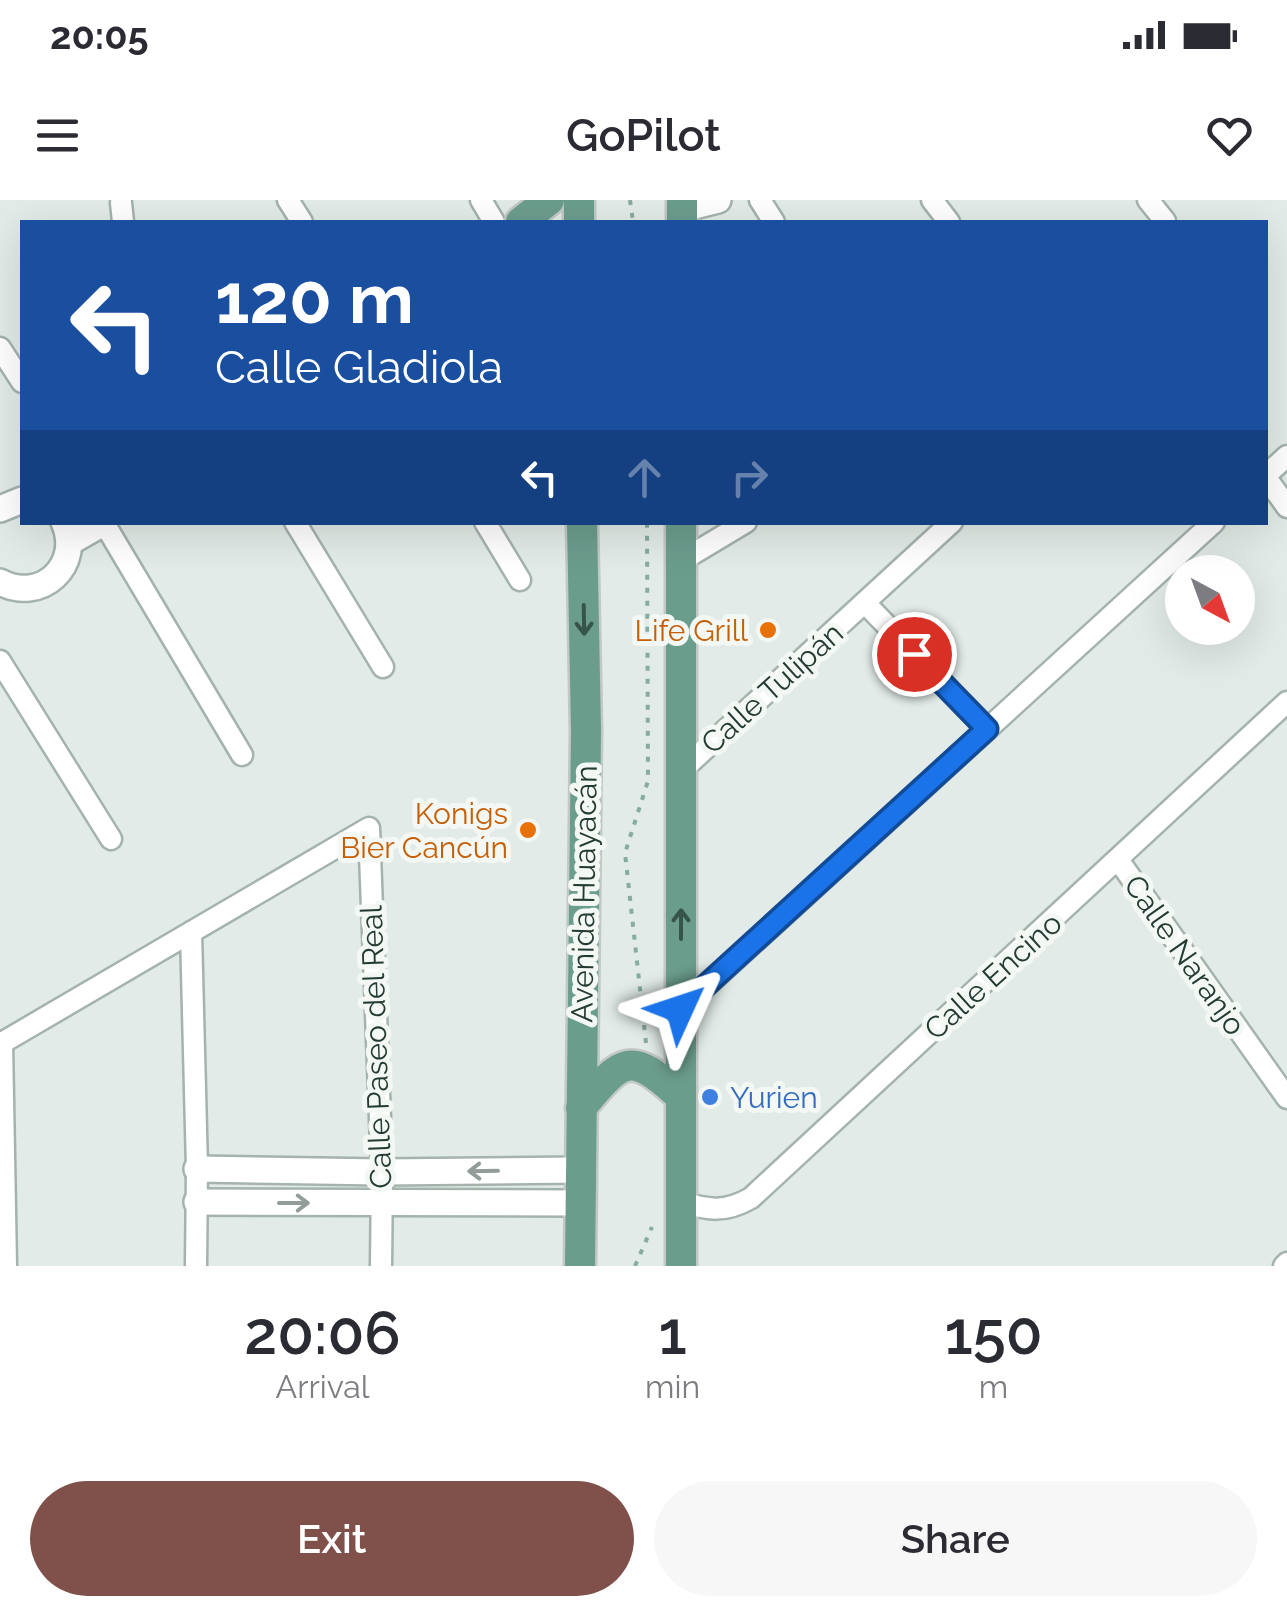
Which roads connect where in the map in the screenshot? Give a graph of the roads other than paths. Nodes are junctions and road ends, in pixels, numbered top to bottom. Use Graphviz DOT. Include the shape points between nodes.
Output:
graph roads {
  1 [pos="549,200"];
  2 [pos="718,200"];
  3 [pos="932,200"];
  4 [pos="1148,200"];
  5 [pos="682,210"];
  6 [pos="524,220"];
  7 [pos="947,220"];
  8 [pos="1164,220"];
  9 [pos="0,348"];
  10 [pos="20,379"];
  11 [pos="1287,456"];
  12 [pos="1268,473"];
  13 [pos="1268,480"];
  14 [pos="1287,508"];
  15 [pos="96,525"];
  16 [pos="105,525"];
  17 [pos="297,525"];
  18 [pos="488,525"];
  19 [pos="582,525"];
  20 [pos="681,525"];
  21 [pos="741,525"];
  22 [pos="949,525"];
  23 [pos="1211,525"];
  24 [pos="67,532"];
  25 [pos="681,561"];
  26 [pos="520,580"];
  27 [pos="2,585"];
  28 [pos="865,603"];
  29 [pos="0,662"];
  30 [pos="383,667"];
  31 [pos="1287,702"];
  32 [pos="987,729"];
  33 [pos="242,755"];
  34 [pos="681,772"];
  35 [pos="111,839"];
  36 [pos="1119,861"];
  37 [pos="191,932"];
  38 [pos="680,1009"];
  39 [pos="1,1043"];
  40 [pos="681,1098"];
  41 [pos="1287,1098"];
  42 [pos="581,1108"];
  43 [pos="197,1169"];
  44 [pos="580,1170"];
  45 [pos="382,1172"];
  46 [pos="196,1202"];
  47 [pos="579,1203"];
  48 [pos="382,1204"];
  49 [pos="667,1210"];
  50 [pos="6,1266"];
  51 [pos="196,1266"];
  52 [pos="381,1266"];
  53 [pos="580,1266"];
  54 [pos="680,1266"];
  1 -- 6 [label="main road"];
  2 -- 5 [label="street"];
  3 -- 7 [label="street"];
  4 -- 8 [label="street"];
  9 -- 10 [label="street"];
  11 -- 12 [label="street"];
  13 -- 14 [label="street"];
  15 -- 24 [label="street"];
  16 -- 33 [label="street"];
  17 -- 30 [label="street"];
  18 -- 26 [label="street"];
  19 -- 42 [label="main road, Avenida Huayacán, one-way"];
  20 -- 25 [label="main road"];
  21 -- 25 [label="street"];
  22 -- 28 [label="street, Calle Tulipán"];
  23 -- 32 [label="street"];
  24 -- 27 [label="street" via="64,568 44,586"];
  25 -- 34 [label="main road"];
  28 -- 32 [label="street"];
  28 -- 34 [label="street, Calle Tulipán"];
  29 -- 35 [label="street"];
  31 -- 36 [label="street, Calle Encino"];
  32 -- 38 [label="street"];
  38 -- 34 [label="main road, one-way"];
  36 -- 41 [label="street, Calle Naranjo"];
  36 -- 49 [label="street, Calle Encino" via="751,1198 714,1211"];
  37 -- 39 [label="street"];
  37 -- 43 [label="street"];
  37 -- 45 [label="street, Calle Paseo del Real" via="369,828"];
  38 -- 40 [label="main road"];
  39 -- 50 [label="street"];
  40 -- 42 [label="main road" via="637,1064 602,1083"];
  40 -- 49 [label="main road"];
  42 -- 44 [label="main road, Avenida Huayacán"];
  43 -- 45 [label="street"];
  43 -- 46 [label="street"];
  44 -- 45 [label="street, one-way"];
  44 -- 47 [label="main road, Avenida Huayacán"];
  45 -- 48 [label="street, Calle Paseo del Real"];
  46 -- 48 [label="street, one-way"];
  46 -- 51 [label="street"];
  47 -- 48 [label="street"];
  47 -- 53 [label="main road, Avenida Huayacán"];
  48 -- 52 [label="street, Calle Paseo del Real"];
  49 -- 54 [label="main road"];
}
